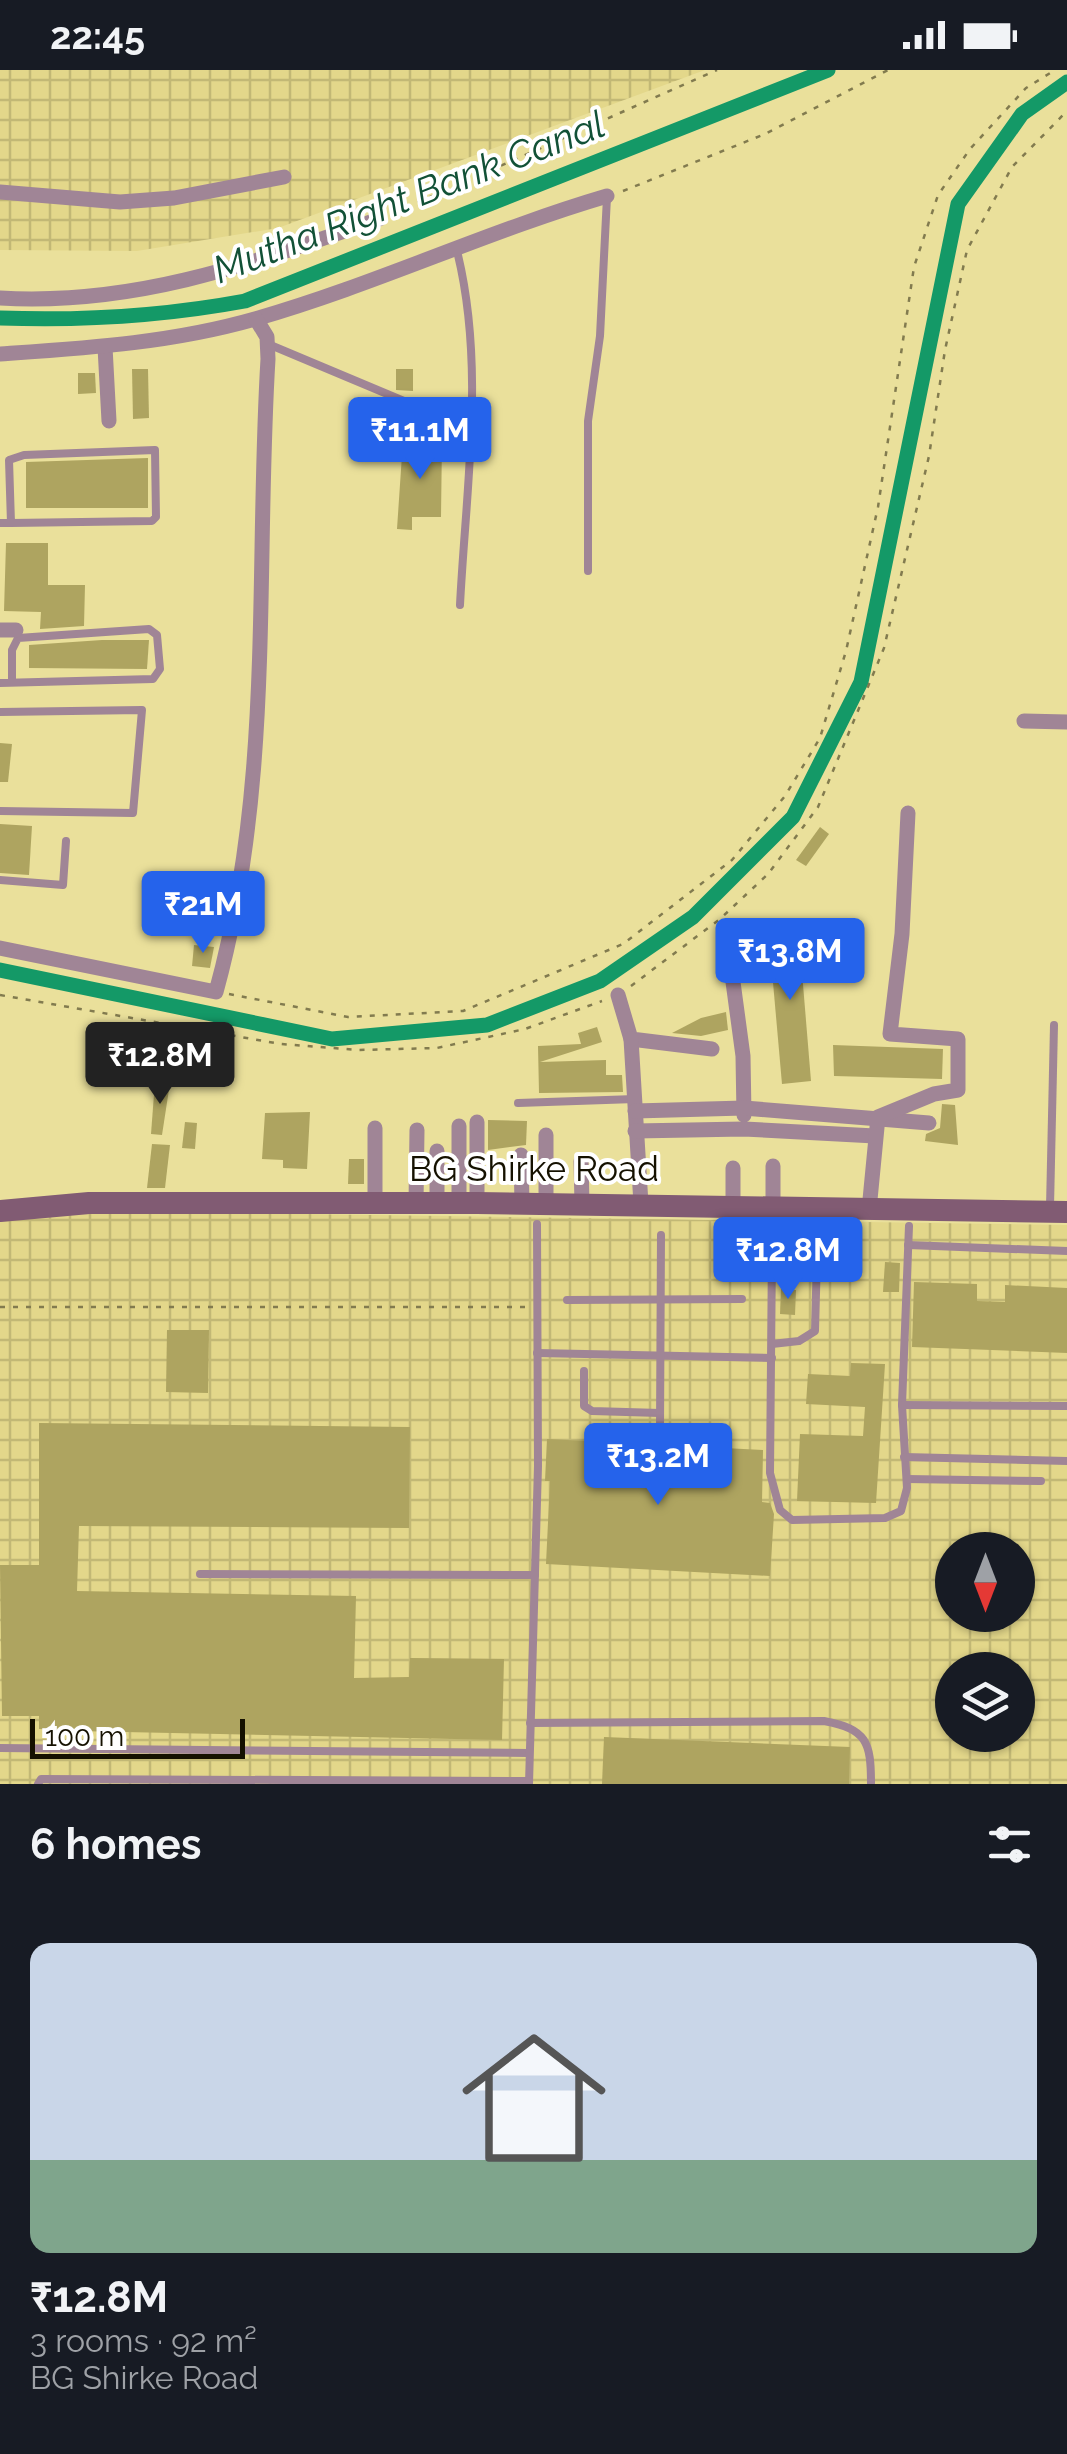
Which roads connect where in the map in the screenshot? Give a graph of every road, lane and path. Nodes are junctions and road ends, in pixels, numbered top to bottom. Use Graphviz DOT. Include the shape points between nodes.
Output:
graph roads {
  1 [pos="717,70"];
  2 [pos="888,70"];
  3 [pos="1055,70"];
  4 [pos="1067,111"];
  5 [pos="284,177"];
  6 [pos="0,192"];
  7 [pos="607,196"];
  8 [pos="379,219"];
  9 [pos="456,246"];
  10 [pos="0,298"];
  11 [pos="256,318"];
  12 [pos="268,344"];
  13 [pos="105,347"];
  14 [pos="0,354"];
  15 [pos="423,409"];
  16 [pos="109,421"];
  17 [pos="0,523"];
  18 [pos="11,523"];
  19 [pos="588,571"];
  20 [pos="460,605"];
  21 [pos="0,682"];
  22 [pos="12,682"];
  23 [pos="0,712"];
  24 [pos="1024,721"];
  25 [pos="1067,722"];
  26 [pos="0,811"];
  27 [pos="908,814"];
  28 [pos="66,841"];
  29 [pos="0,880"];
  30 [pos="0,948"];
  31 [pos="733,982"];
  32 [pos="216,992"];
  33 [pos="618,994"];
  34 [pos="0,995"];
  35 [pos="1054,1025"];
  36 [pos="631,1039"];
  37 [pos="712,1049"];
  38 [pos="518,1103"];
  39 [pos="635,1105"];
  40 [pos="744,1108"];
  41 [pos="878,1116"];
  42 [pos="477,1122"];
  43 [pos="929,1123"];
  44 [pos="459,1126"];
  45 [pos="376,1128"];
  46 [pos="744,1129"];
  47 [pos="417,1130"];
  48 [pos="635,1132"];
  49 [pos="546,1135"];
  50 [pos="875,1136"];
  51 [pos="437,1151"];
  52 [pos="521,1155"];
  53 [pos="581,1161"];
  54 [pos="773,1166"];
  55 [pos="734,1168"];
  56 [pos="375,1203"];
  57 [pos="447,1203"];
  58 [pos="522,1204"];
  59 [pos="582,1204"];
  60 [pos="641,1204"];
  61 [pos="733,1206"];
  62 [pos="774,1208"];
  63 [pos="869,1210"];
  64 [pos="0,1212"];
  65 [pos="1058,1212"];
  66 [pos="542,1214"];
  67 [pos="909,1226"];
  68 [pos="662,1235"];
  69 [pos="908,1245"];
  70 [pos="772,1249"];
  71 [pos="1067,1251"];
  72 [pos="816,1256"];
  73 [pos="742,1298"];
  74 [pos="661,1299"];
  75 [pos="567,1300"];
  76 [pos="0,1307"];
  77 [pos="538,1307"];
  78 [pos="772,1344"];
  79 [pos="538,1353"];
  80 [pos="660,1356"];
  81 [pos="772,1358"];
  82 [pos="584,1371"];
  83 [pos="902,1405"];
  84 [pos="1067,1406"];
  85 [pos="660,1414"];
  86 [pos="660,1430"];
  87 [pos="904,1457"];
  88 [pos="1067,1461"];
  89 [pos="907,1478"];
  90 [pos="1041,1481"];
  91 [pos="200,1574"];
  92 [pos="535,1576"];
  93 [pos="530,1723"];
  94 [pos="0,1748"];
  95 [pos="530,1752"];
  96 [pos="442,1782"];
  97 [pos="529,1783"];
  98 [pos="38,1784"];
  99 [pos="871,1784"];
  1 -- 8 [label="path"];
  2 -- 7 [label="path" via="765,134"];
  3 -- 32 [label="path" via="970,148 938,195 914,267 878,507 820,738 785,796 732,860 623,944 463,1011 348,1017"];
  4 -- 33 [label="path" via="1012,168 968,250 884,648 818,806 768,874 732,908"];
  5 -- 6 [label="street" via="120,202"];
  7 -- 9 [label="street"];
  7 -- 19 [label="lane" via="588,421"];
  8 -- 10 [label="street" via="221,274 58,301"];
  9 -- 11 [label="street"];
  9 -- 20 [label="lane" via="468,291 473,358"];
  11 -- 12 [label="street"];
  11 -- 13 [label="street"];
  12 -- 15 [label="lane"];
  12 -- 32 [label="street" via="249,843"];
  13 -- 14 [label="street"];
  13 -- 16 [label="street"];
  17 -- 18 [label="lane"];
  18 -- 18 [label="lane" via="152,521 155,450 9,460"];
  21 -- 22 [label="lane"];
  22 -- 22 [label="lane" via="153,679 160,644 149,629 24,636 12,650"];
  23 -- 26 [label="lane" via="142,710 133,814"];
  24 -- 25 [label="street"];
  27 -- 41 [label="street" via="890,1034 958,1038 958,1090"];
  28 -- 29 [label="lane" via="64,885"];
  30 -- 32 [label="street"];
  31 -- 40 [label="street"];
  33 -- 34 [label="path" via="525,1029 454,1044 359,1050 281,1044"];
  33 -- 36 [label="street"];
  35 -- 65 [label="lane"];
  36 -- 37 [label="street"];
  36 -- 39 [label="street"];
  38 -- 39 [label="lane"];
  39 -- 40 [label="street"];
  39 -- 48 [label="street"];
  40 -- 41 [label="street"];
  40 -- 46 [label="street"];
  41 -- 43 [label="street"];
  41 -- 50 [label="street"];
  42 -- 57 [label="street"];
  44 -- 57 [label="street"];
  45 -- 56 [label="street"];
  46 -- 48 [label="street"];
  46 -- 50 [label="street"];
  47 -- 57 [label="street"];
  48 -- 60 [label="street"];
  49 -- 66 [label="street"];
  50 -- 63 [label="street"];
  51 -- 57 [label="street"];
  52 -- 58 [label="street"];
  53 -- 59 [label="street"];
  54 -- 62 [label="street"];
  55 -- 61 [label="street"];
  56 -- 57 [label="street, BG Shirke Road"];
  56 -- 64 [label="street, BG Shirke Road" via="90,1203"];
  57 -- 58 [label="street, BG Shirke Road"];
  58 -- 66 [label="street, BG Shirke Road"];
  59 -- 60 [label="street, BG Shirke Road"];
  59 -- 66 [label="street, BG Shirke Road"];
  60 -- 61 [label="street, BG Shirke Road"];
  61 -- 62 [label="street, BG Shirke Road"];
  62 -- 63 [label="street, BG Shirke Road"];
  63 -- 65 [label="street, BG Shirke Road"];
  66 -- 77 [label="lane"];
  67 -- 69 [label="lane"];
  68 -- 74 [label="lane"];
  69 -- 71 [label="lane"];
  69 -- 83 [label="lane"];
  70 -- 78 [label="lane"];
  72 -- 78 [label="lane" via="814,1330 799,1341"];
  73 -- 74 [label="lane"];
  74 -- 75 [label="lane"];
  74 -- 80 [label="lane"];
  76 -- 77 [label="path"];
  77 -- 79 [label="lane"];
  78 -- 81 [label="lane"];
  79 -- 80 [label="lane"];
  79 -- 92 [label="lane"];
  80 -- 81 [label="lane"];
  80 -- 85 [label="lane"];
  81 -- 89 [label="lane" via="770,1473 785,1518 895,1516"];
  82 -- 85 [label="lane" via="584,1406"];
  83 -- 84 [label="lane"];
  83 -- 87 [label="lane"];
  85 -- 86 [label="lane"];
  87 -- 88 [label="lane"];
  87 -- 89 [label="lane"];
  89 -- 90 [label="lane"];
  91 -- 92 [label="lane"];
  92 -- 93 [label="lane"];
  93 -- 95 [label="lane"];
  93 -- 99 [label="lane" via="852,1727 871,1757"];
  94 -- 95 [label="lane"];
  95 -- 97 [label="lane"];
  96 -- 97 [label="lane"];
  96 -- 98 [label="lane"];
}
